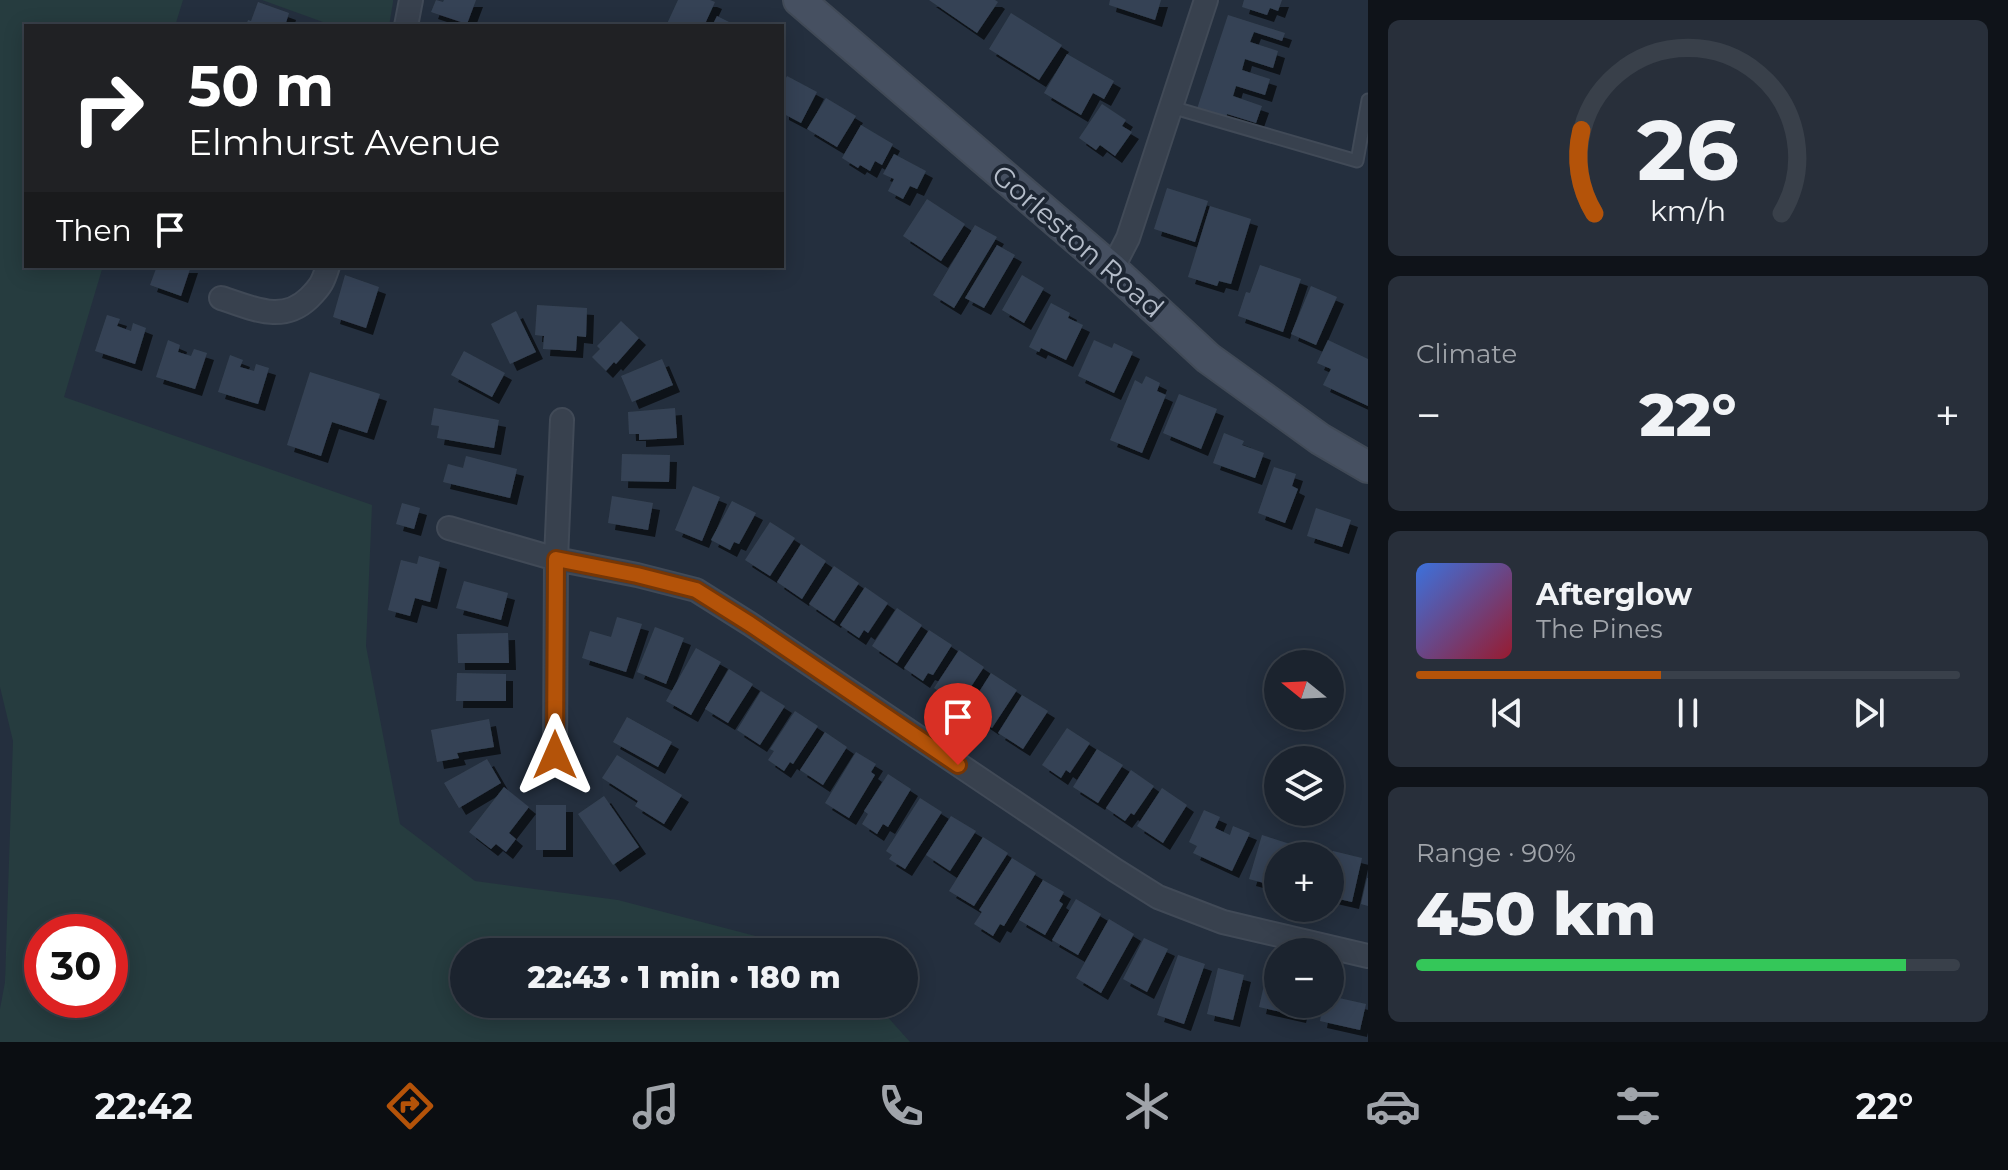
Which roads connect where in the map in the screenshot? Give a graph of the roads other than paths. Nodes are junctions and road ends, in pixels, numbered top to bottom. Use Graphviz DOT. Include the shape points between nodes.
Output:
graph roads {
  1 [pos="411,0"];
  2 [pos="799,0"];
  3 [pos="1206,0"];
  4 [pos="406,24"];
  5 [pos="1368,100"];
  6 [pos="1171,107"];
  7 [pos="327,268"];
  8 [pos="1112,269"];
  9 [pos="221,298"];
  10 [pos="562,420"];
  11 [pos="1368,467"];
  12 [pos="449,528"];
  13 [pos="556,559"];
  14 [pos="555,755"];
  15 [pos="1368,956"];
  1 -- 4 [label="street"];
  2 -- 8 [label="main road, Gorleston Road"];
  3 -- 6 [label="street"];
  5 -- 6 [label="lane" via="1357,161"];
  6 -- 8 [label="street" via="1128,238"];
  7 -- 9 [label="street" via="322,285 299,308 265,312"];
  8 -- 11 [label="main road, Gorleston Road" via="1208,358"];
  10 -- 13 [label="street"];
  12 -- 13 [label="street"];
  13 -- 14 [label="street"];
  13 -- 15 [label="street" via="696,590 1158,897 1223,922"];
}
